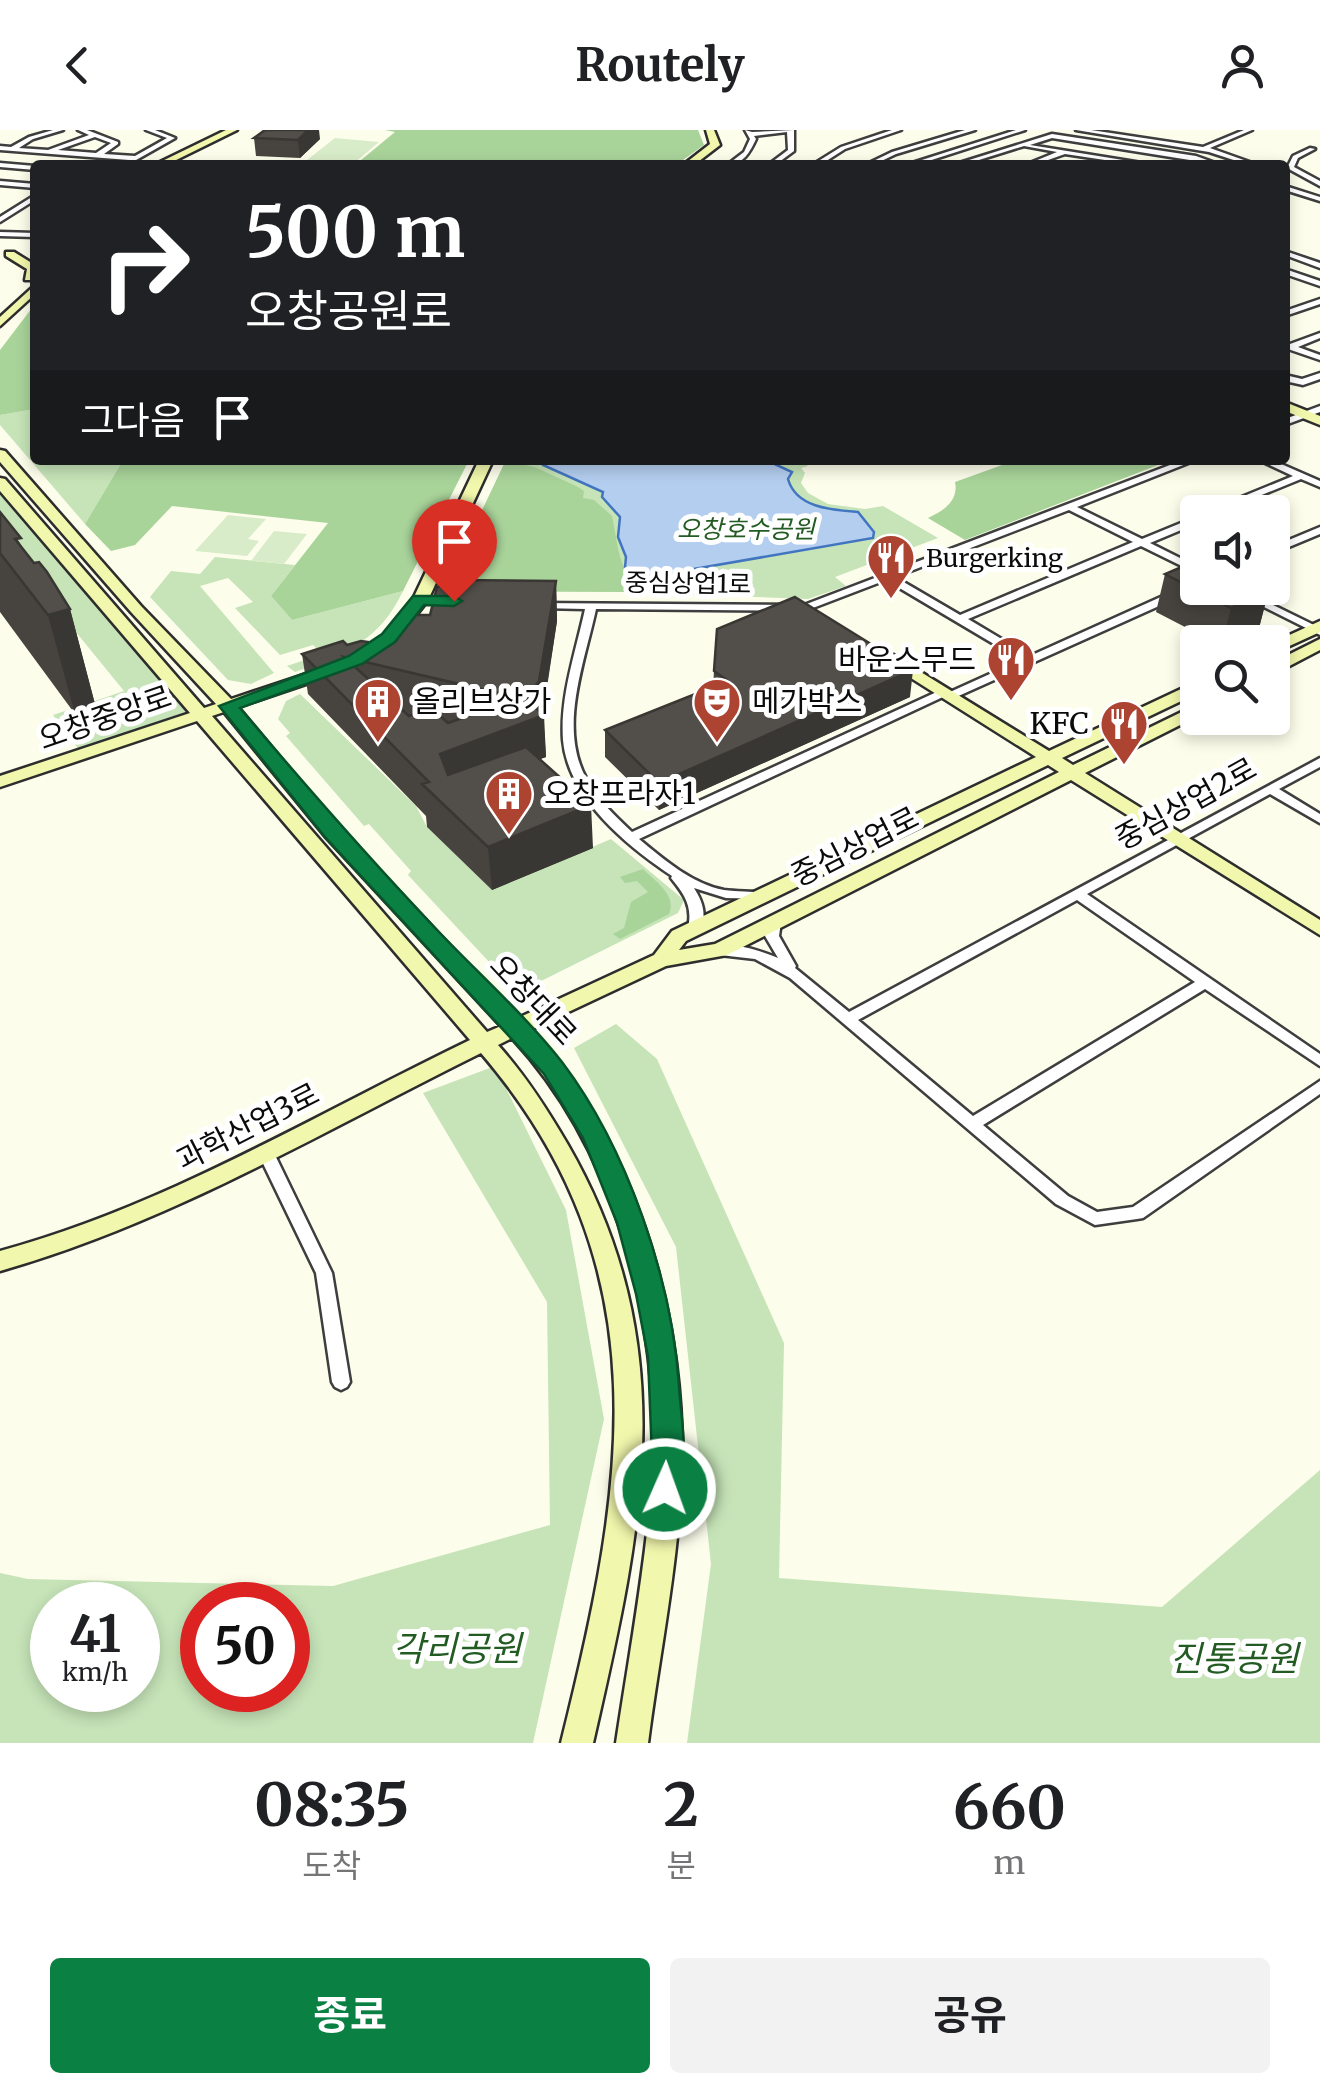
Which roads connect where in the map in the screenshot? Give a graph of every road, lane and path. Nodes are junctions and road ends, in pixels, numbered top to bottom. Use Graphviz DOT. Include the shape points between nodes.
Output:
graph roads {
  1 [pos="60,130"];
  2 [pos="81,130"];
  3 [pos="150,130"];
  4 [pos="234,130"];
  5 [pos="247,130"];
  6 [pos="710,130"];
  7 [pos="790,130"];
  8 [pos="898,130"];
  9 [pos="972,130"];
  10 [pos="1022,130"];
  11 [pos="1079,130"];
  12 [pos="1157,130"];
  13 [pos="1249,130"];
  14 [pos="750,132"];
  15 [pos="1112,132"];
  16 [pos="933,133"];
  17 [pos="96,136"];
  18 [pos="948,137"];
  19 [pos="1144,140"];
  20 [pos="973,144"];
  21 [pos="1021,145"];
  22 [pos="1130,148"];
  23 [pos="11,149"];
  24 [pos="1204,149"];
  25 [pos="1312,149"];
  26 [pos="0,152"];
  27 [pos="49,152"];
  28 [pos="1064,152"];
  29 [pos="98,155"];
  30 [pos="134,158"];
  31 [pos="131,160"];
  32 [pos="167,160"];
  33 [pos="182,160"];
  34 [pos="695,160"];
  35 [pos="736,160"];
  36 [pos="779,160"];
  37 [pos="821,160"];
  38 [pos="882,160"];
  39 [pos="924,160"];
  40 [pos="972,160"];
  41 [pos="1042,160"];
  42 [pos="1102,160"];
  43 [pos="1115,160"];
  44 [pos="1192,160"];
  45 [pos="1238,160"];
  46 [pos="1290,164"];
  47 [pos="0,165"];
  48 [pos="30,168"];
  49 [pos="1290,169"];
  50 [pos="2,184"];
  51 [pos="1320,184"];
  52 [pos="30,186"];
  53 [pos="1290,190"];
  54 [pos="1320,199"];
  55 [pos="30,200"];
  56 [pos="0,220"];
  57 [pos="0,234"];
  58 [pos="30,234"];
  59 [pos="30,253"];
  60 [pos="5,254"];
  61 [pos="1290,255"];
  62 [pos="30,263"];
  63 [pos="1320,266"];
  64 [pos="1290,273"];
  65 [pos="1302,277"];
  66 [pos="30,281"];
  67 [pos="1290,281"];
  68 [pos="30,283"];
  69 [pos="1320,284"];
  70 [pos="1320,301"];
  71 [pos="0,306"];
  72 [pos="1290,312"];
  73 [pos="0,323"];
  74 [pos="1320,335"];
  75 [pos="1290,345"];
  76 [pos="1290,347"];
  77 [pos="1320,358"];
  78 [pos="1320,376"];
  79 [pos="1290,379"];
  80 [pos="1290,408"];
  81 [pos="1315,415"];
  82 [pos="1290,421"];
  83 [pos="0,454"];
  84 [pos="484,465"];
  85 [pos="1179,465"];
  86 [pos="1276,465"];
  87 [pos="1301,476"];
  88 [pos="0,482"];
  89 [pos="1320,484"];
  90 [pos="1255,495"];
  91 [pos="1072,508"];
  92 [pos="1180,526"];
  93 [pos="1320,530"];
  94 [pos="1141,542"];
  95 [pos="1290,543"];
  96 [pos="1180,562"];
  97 [pos="888,577"];
  98 [pos="1180,592"];
  99 [pos="420,600"];
  100 [pos="438,601"];
  101 [pos="534,604"];
  102 [pos="1264,605"];
  103 [pos="591,607"];
  104 [pos="805,608"];
  105 [pos="827,619"];
  106 [pos="959,619"];
  107 [pos="1318,633"];
  108 [pos="1290,643"];
  109 [pos="380,644"];
  110 [pos="877,650"];
  111 [pos="1290,656"];
  112 [pos="355,660"];
  113 [pos="1029,660"];
  114 [pos="947,694"];
  115 [pos="1180,695"];
  116 [pos="228,706"];
  117 [pos="204,714"];
  118 [pos="1180,719"];
  119 [pos="1050,758"];
  120 [pos="1320,762"];
  121 [pos="1072,772"];
  122 [pos="0,782"];
  123 [pos="1270,789"];
  124 [pos="1320,818"];
  125 [pos="632,837"];
  126 [pos="1178,839"];
  127 [pos="668,866"];
  128 [pos="1078,894"];
  129 [pos="761,896"];
  130 [pos="774,922"];
  131 [pos="694,928"];
  132 [pos="1320,929"];
  133 [pos="720,950"];
  134 [pos="661,960"];
  135 [pos="795,975"];
  136 [pos="1206,982"];
  137 [pos="848,1020"];
  138 [pos="514,1026"];
  139 [pos="482,1042"];
  140 [pos="1320,1060"];
  141 [pos="1316,1095"];
  142 [pos="972,1124"];
  143 [pos="266,1151"];
  144 [pos="0,1261"];
  145 [pos="341,1382"];
  146 [pos="577,1743"];
  147 [pos="632,1743"];
  1 -- 23 [label="street"];
  2 -- 17 [label="street"];
  3 -- 30 [label="street" via="172,138"];
  4 -- 32 [label="main road"];
  5 -- 33 [label="main road"];
  6 -- 34 [label="main road" via="715,145"];
  7 -- 14 [label="street"];
  7 -- 36 [label="street" via="791,151"];
  8 -- 37 [label="street" via="841,146"];
  9 -- 18 [label="street"];
  10 -- 20 [label="street"];
  11 -- 15 [label="street"];
  12 -- 19 [label="street"];
  13 -- 24 [label="street"];
  14 -- 35 [label="street" via="750,148"];
  15 -- 19 [label="street"];
  16 -- 18 [label="street"];
  17 -- 27 [label="street"];
  17 -- 29 [label="street" via="116,143"];
  18 -- 20 [label="street"];
  18 -- 38 [label="street"];
  19 -- 22 [label="street"];
  19 -- 24 [label="street"];
  20 -- 39 [label="street"];
  21 -- 22 [label="street" via="1052,136"];
  21 -- 28 [label="street"];
  21 -- 40 [label="street"];
  22 -- 43 [label="street"];
  22 -- 44 [label="street"];
  23 -- 26 [label="street"];
  23 -- 27 [label="street"];
  24 -- 45 [label="street"];
  25 -- 46 [label="street"];
  27 -- 29 [label="street"];
  28 -- 41 [label="street"];
  28 -- 42 [label="street"];
  29 -- 30 [label="street"];
  30 -- 31 [label="street"];
  47 -- 48 [label="street"];
  49 -- 51 [label="street"];
  50 -- 52 [label="street"];
  53 -- 54 [label="street"];
  55 -- 56 [label="street"];
  57 -- 58 [label="street"];
  59 -- 60 [label="main road"];
  60 -- 62 [label="main road"];
  61 -- 63 [label="street"];
  64 -- 65 [label="street"];
  65 -- 67 [label="street"];
  65 -- 69 [label="street"];
  66 -- 71 [label="main road"];
  68 -- 73 [label="main road"];
  70 -- 72 [label="street"];
  74 -- 75 [label="street"];
  76 -- 77 [label="street"];
  78 -- 79 [label="street"];
  80 -- 81 [label="main road"];
  81 -- 82 [label="street"];
  83 -- 116 [label="main road, 오창대로"];
  84 -- 99 [label="main road"];
  85 -- 91 [label="street, 중심상업1로"];
  86 -- 87 [label="street"];
  87 -- 89 [label="street"];
  87 -- 90 [label="street"];
  88 -- 117 [label="main road"];
  91 -- 94 [label="street"];
  91 -- 97 [label="street, 중심상업1로"];
  92 -- 94 [label="street"];
  93 -- 95 [label="street"];
  94 -- 96 [label="street"];
  94 -- 106 [label="street"];
  97 -- 104 [label="street, 중심상업1로"];
  97 -- 106 [label="street"];
  98 -- 113 [label="street"];
  99 -- 100 [label="street"];
  99 -- 109 [label="main road"];
  101 -- 103 [label="street"];
  102 -- 107 [label="street"];
  103 -- 104 [label="street, 중심상업1로"];
  103 -- 125 [label="street, 중심상업1로" via="570,724 572,758 598,806"];
  104 -- 105 [label="main road"];
  106 -- 113 [label="street"];
  107 -- 108 [label="main road"];
  107 -- 111 [label="main road"];
  110 -- 114 [label="main road"];
  112 -- 116 [label="main road, 오창중앙로"];
  113 -- 114 [label="street"];
  114 -- 119 [label="main road"];
  114 -- 125 [label="street"];
  115 -- 119 [label="main road, 중심상업로"];
  116 -- 117 [label="main road, 오창중앙로"];
  116 -- 138 [label="main road, 오창대로" via="332,832"];
  117 -- 122 [label="main road, 오창중앙로"];
  117 -- 139 [label="main road"];
  118 -- 121 [label="main road, 중심상업로"];
  119 -- 121 [label="main road"];
  119 -- 129 [label="main road, 중심상업로"];
  120 -- 123 [label="street, 중심상업2로"];
  121 -- 126 [label="main road"];
  121 -- 130 [label="main road, 중심상업로"];
  123 -- 124 [label="street"];
  123 -- 126 [label="street, 중심상업2로"];
  125 -- 127 [label="street, 중심상업1로"];
  126 -- 128 [label="street, 중심상업2로"];
  126 -- 132 [label="main road"];
  127 -- 129 [label="street" via="715,892"];
  127 -- 131 [label="street" via="694,895"];
  128 -- 136 [label="street"];
  128 -- 137 [label="street, 중심상업2로"];
  129 -- 131 [label="main road, 중심상업로"];
  130 -- 133 [label="main road, 중심상업로"];
  130 -- 135 [label="street" via="772,936"];
  131 -- 134 [label="main road, 중심상업로"];
  133 -- 134 [label="main road, 중심상업로"];
  133 -- 135 [label="street" via="748,950"];
  134 -- 138 [label="main road, 중심상업로"];
  135 -- 137 [label="street"];
  136 -- 140 [label="street"];
  136 -- 142 [label="street"];
  137 -- 142 [label="street"];
  138 -- 139 [label="main road, 과학산업3로"];
  138 -- 147 [label="main road, 오창대로" via="553,1068 595,1137 630,1223 662,1357 668,1457"];
  139 -- 143 [label="main road, 과학산업3로"];
  139 -- 146 [label="main road" via="520,1084 565,1160 601,1239 623,1316 630,1438 618,1566"];
  141 -- 142 [label="street" via="1137,1213 1110,1220 1080,1212"];
  143 -- 144 [label="main road, 과학산업3로" via="126,1218"];
  143 -- 145 [label="street" via="324,1273"];
}
